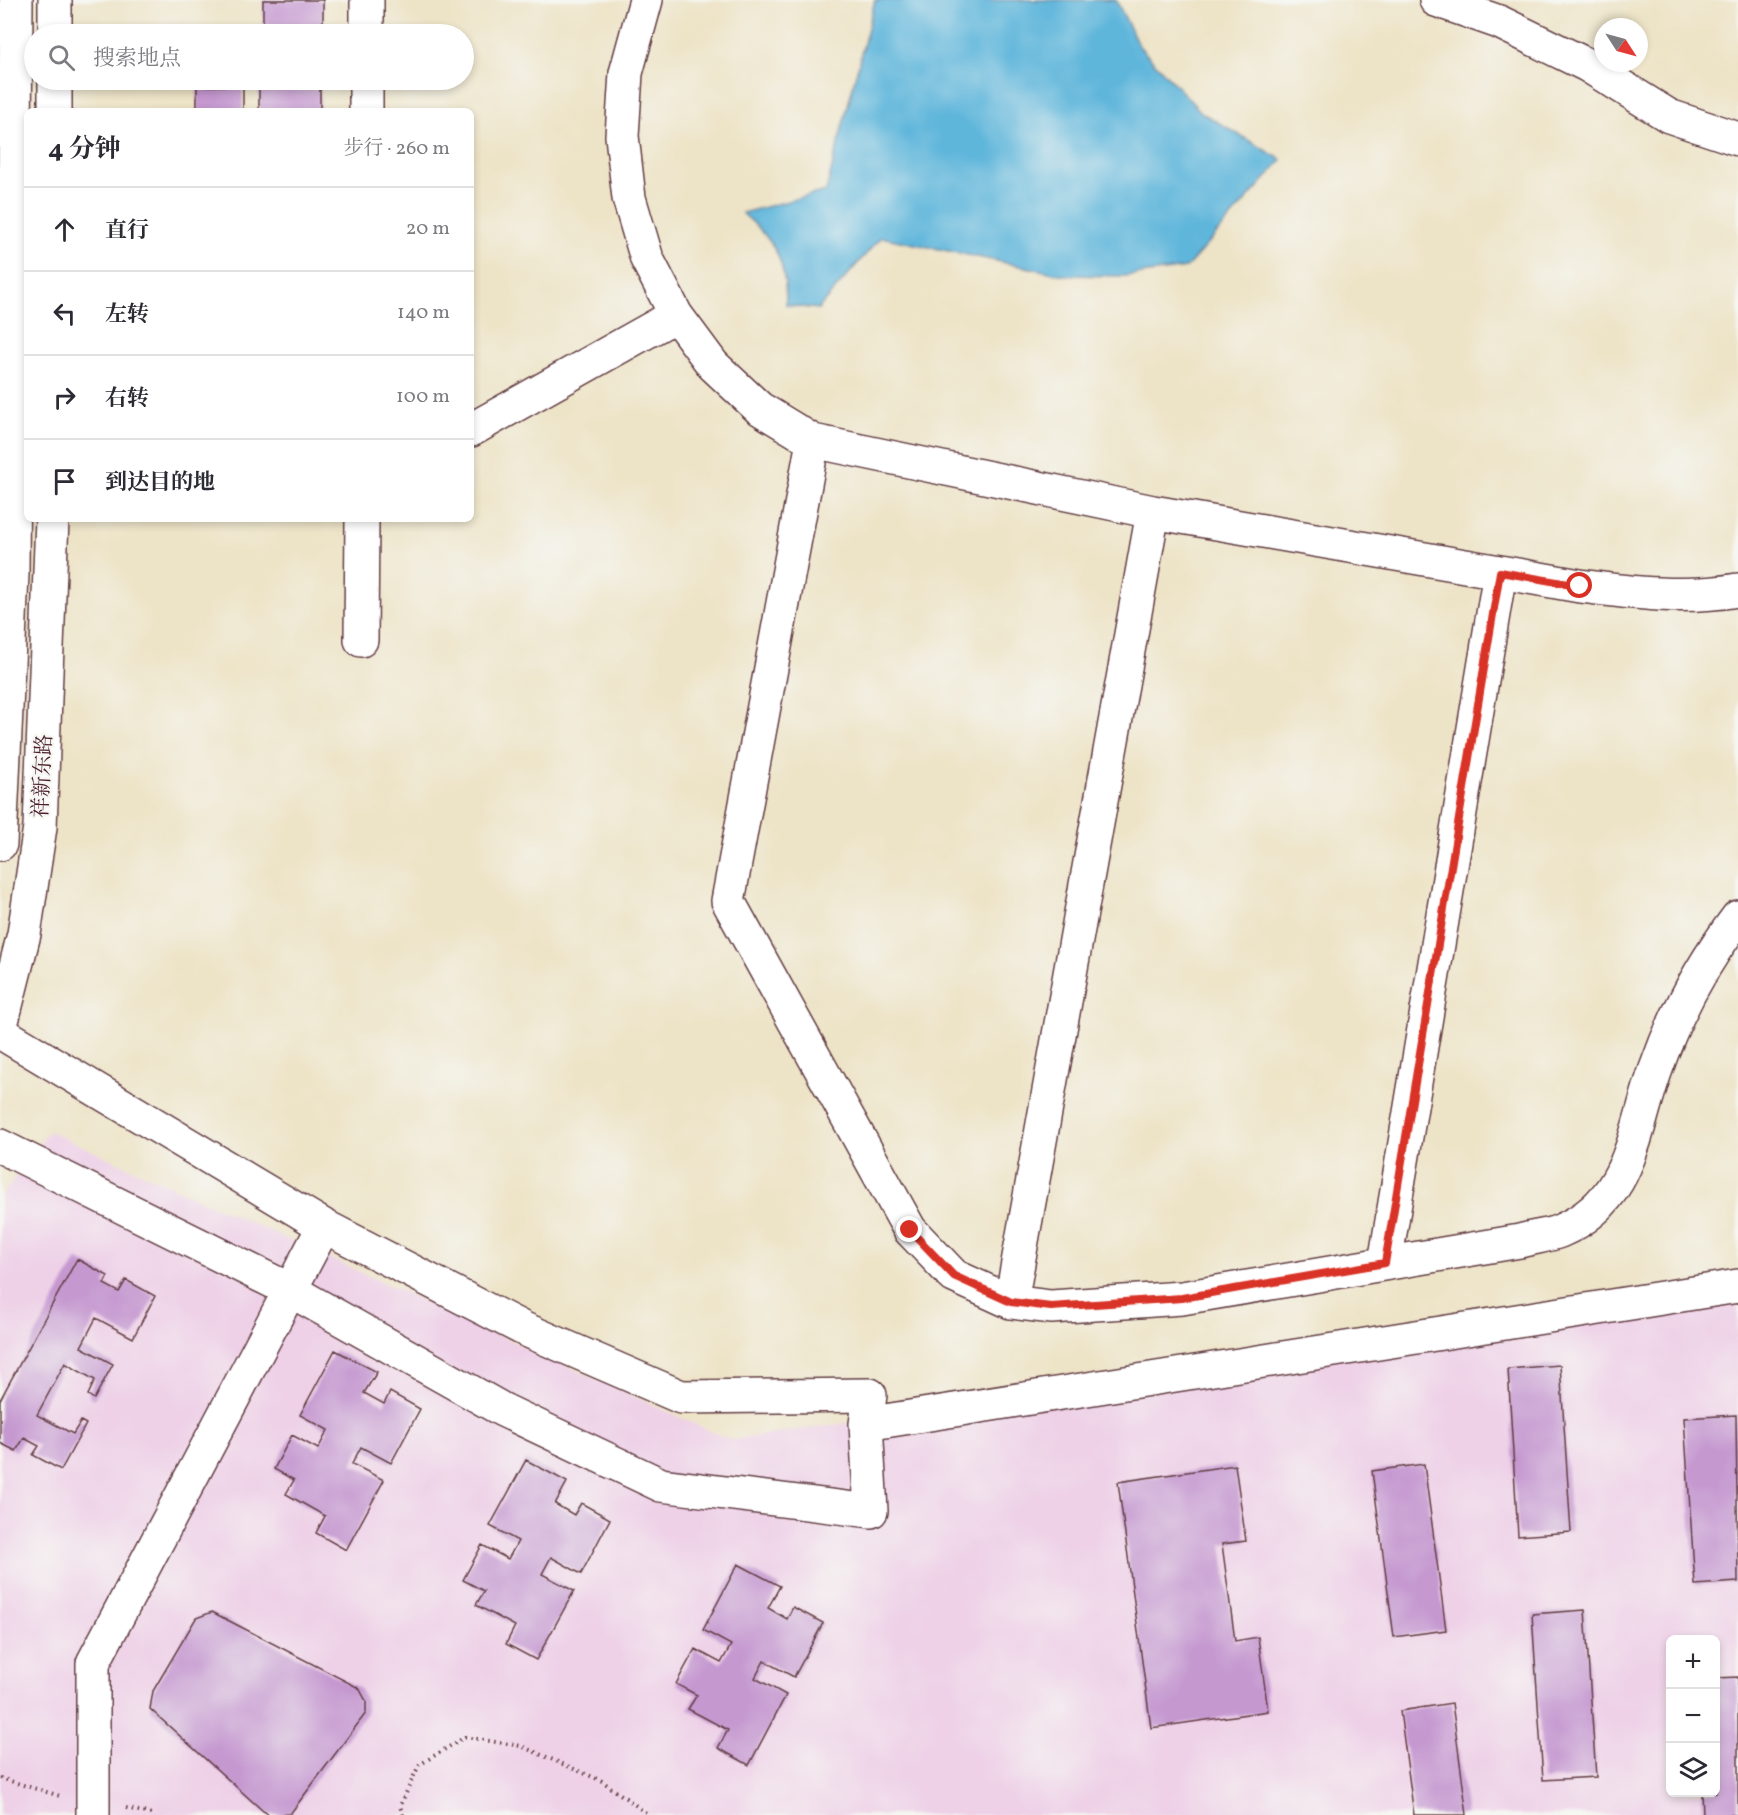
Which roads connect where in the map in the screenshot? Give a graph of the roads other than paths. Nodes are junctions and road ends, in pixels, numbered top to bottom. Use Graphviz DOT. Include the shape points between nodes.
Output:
graph roads {
  1 [pos="15,0"];
  2 [pos="55,0"];
  3 [pos="367,0"];
  4 [pos="646,0"];
  5 [pos="1436,0"];
  6 [pos="55,24"];
  7 [pos="367,24"];
  8 [pos="55,90"];
  9 [pos="366,90"];
  10 [pos="55,108"];
  11 [pos="366,108"];
  12 [pos="1738,139"];
  13 [pos="676,315"];
  14 [pos="474,428"];
  15 [pos="813,441"];
  16 [pos="20,483"];
  17 [pos="1153,512"];
  18 [pos="52,522"];
  19 [pos="362,522"];
  20 [pos="1500,572"];
  21 [pos="1738,590"];
  22 [pos="361,639"];
  23 [pos="0,844"];
  24 [pos="1738,917"];
  25 [pos="0,1030"];
  26 [pos="0,1146"];
  27 [pos="324,1226"];
  28 [pos="1385,1263"];
  29 [pos="1738,1286"];
  30 [pos="290,1290"];
  31 [pos="1011,1302"];
  32 [pos="866,1424"];
  33 [pos="93,1815"];
  1 -- 16 [label="street, 祥新东路"];
  2 -- 6 [label="street"];
  3 -- 7 [label="street"];
  4 -- 13 [label="street" via="626,73 622,136 629,198 647,259"];
  5 -- 12 [label="street" via="1499,22 1587,65 1670,116"];
  8 -- 10 [label="street"];
  9 -- 11 [label="street"];
  13 -- 14 [label="street"];
  13 -- 15 [label="street" via="714,365 759,408"];
  15 -- 17 [label="street"];
  15 -- 31 [label="street" via="729,901 910,1230 954,1276"];
  16 -- 23 [label="street, 祥新东路"];
  17 -- 20 [label="street"];
  17 -- 31 [label="street"];
  18 -- 25 [label="street, 祥新东路" via="40,827 24,934"];
  19 -- 22 [label="street"];
  20 -- 21 [label="street" via="1647,595"];
  20 -- 28 [label="street"];
  24 -- 28 [label="street" via="1718,943 1683,1004 1655,1070 1622,1177 1596,1209 1560,1231"];
  25 -- 27 [label="street"];
  26 -- 30 [label="street"];
  27 -- 30 [label="street"];
  27 -- 32 [label="street" via="524,1329 681,1397 870,1395"];
  28 -- 31 [label="street" via="1182,1298 1051,1307"];
  29 -- 32 [label="street"];
  30 -- 32 [label="street" via="503,1410 661,1485 871,1511"];
  30 -- 33 [label="street" via="93,1663"];
}
